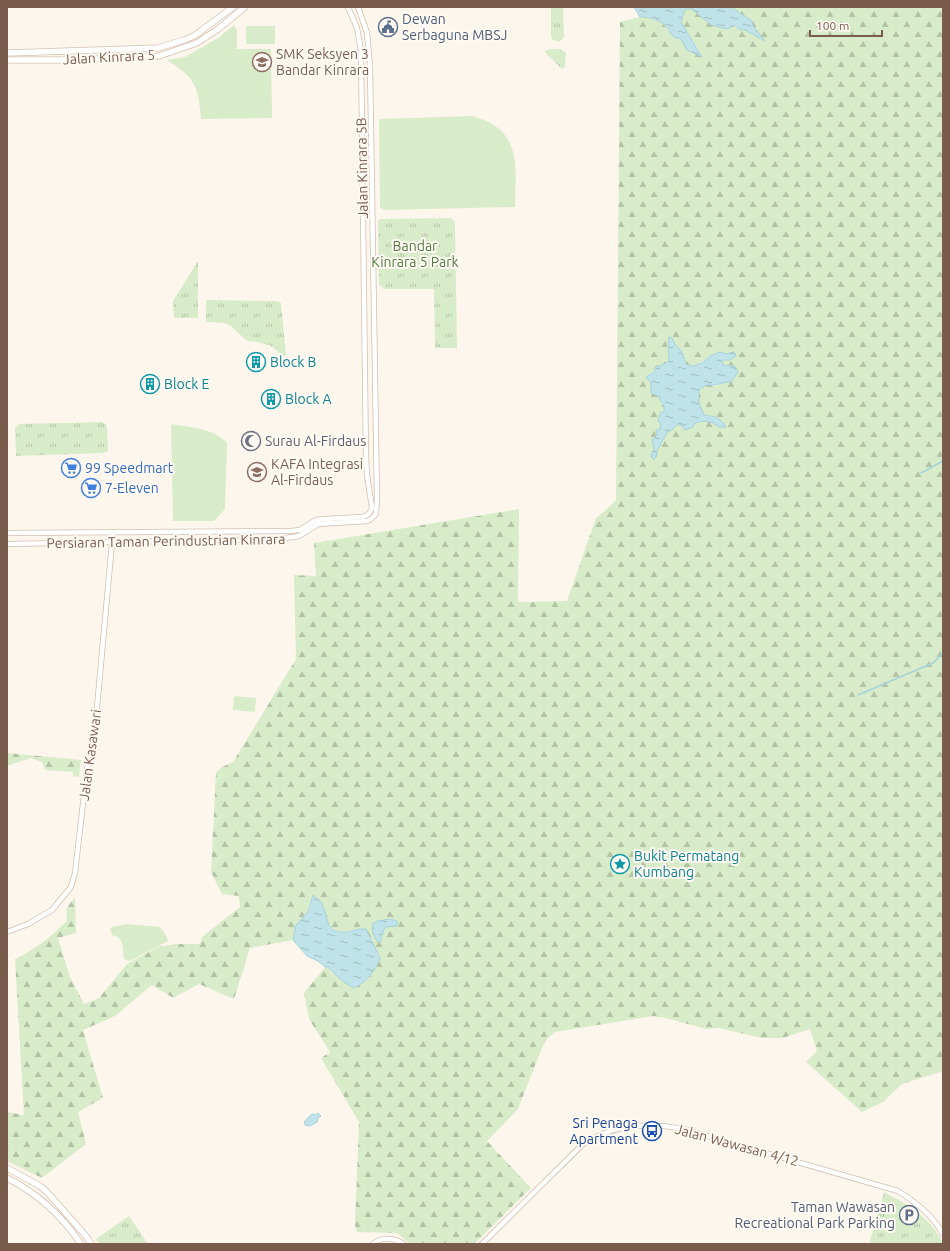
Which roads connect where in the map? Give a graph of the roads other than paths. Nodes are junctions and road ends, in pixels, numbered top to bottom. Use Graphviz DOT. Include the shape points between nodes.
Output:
graph roads {
  1 [pos="233,7"];
  2 [pos="245,7"];
  3 [pos="348,7"];
  4 [pos="358,7"];
  5 [pos="7,53"];
  6 [pos="7,60"];
  7 [pos="371,499"];
  8 [pos="377,499"];
  9 [pos="114,532"];
  10 [pos="7,533"];
  11 [pos="112,543"];
  12 [pos="7,544"];
  13 [pos="7,932"];
  14 [pos="7,1168"];
  15 [pos="7,1178"];
  16 [pos="943,1234"];
  17 [pos="81,1244"];
  18 [pos="91,1244"];
  19 [pos="373,1244"];
  20 [pos="404,1244"];
  21 [pos="482,1244"];
  1 -- 5 [label="main road, Jalan Kinrara 5" via="194,36 158,48"];
  2 -- 6 [label="main road, Jalan Kinrara 5" via="197,43 159,56"];
  3 -- 7 [label="street, Jalan Kinrara 5B" via="357,28 361,51 366,458"];
  4 -- 8 [label="street, Jalan Kinrara 5B" via="367,33 370,66"];
  7 -- 9 [label="street, Persiaran Taman Perindustrian Kinrara" via="372,508 367,516 316,520 300,530"];
  8 -- 11 [label="street, Persiaran Taman Perindustrian Kinrara" via="376,514 371,519 362,522 318,524 294,538"];
  9 -- 10 [label="street, Persiaran Taman Perindustrian Kinrara"];
  9 -- 11 [label="street, Jalan Kasawari"];
  11 -- 12 [label="street, Persiaran Taman Perindustrian Kinrara"];
  11 -- 13 [label="street, Jalan Kasawari" via="95,729 87,769 72,887 52,910 28,924"];
  14 -- 18 [label="main road" via="47,1192"];
  15 -- 17 [label="main road" via="38,1196"];
  16 -- 21 [label="street, Jalan Wawasan 4/12" via="926,1211 898,1191 683,1129 653,1126 616,1130 589,1140"];
  19 -- 20 [label="street" via="388,1239"];
}
